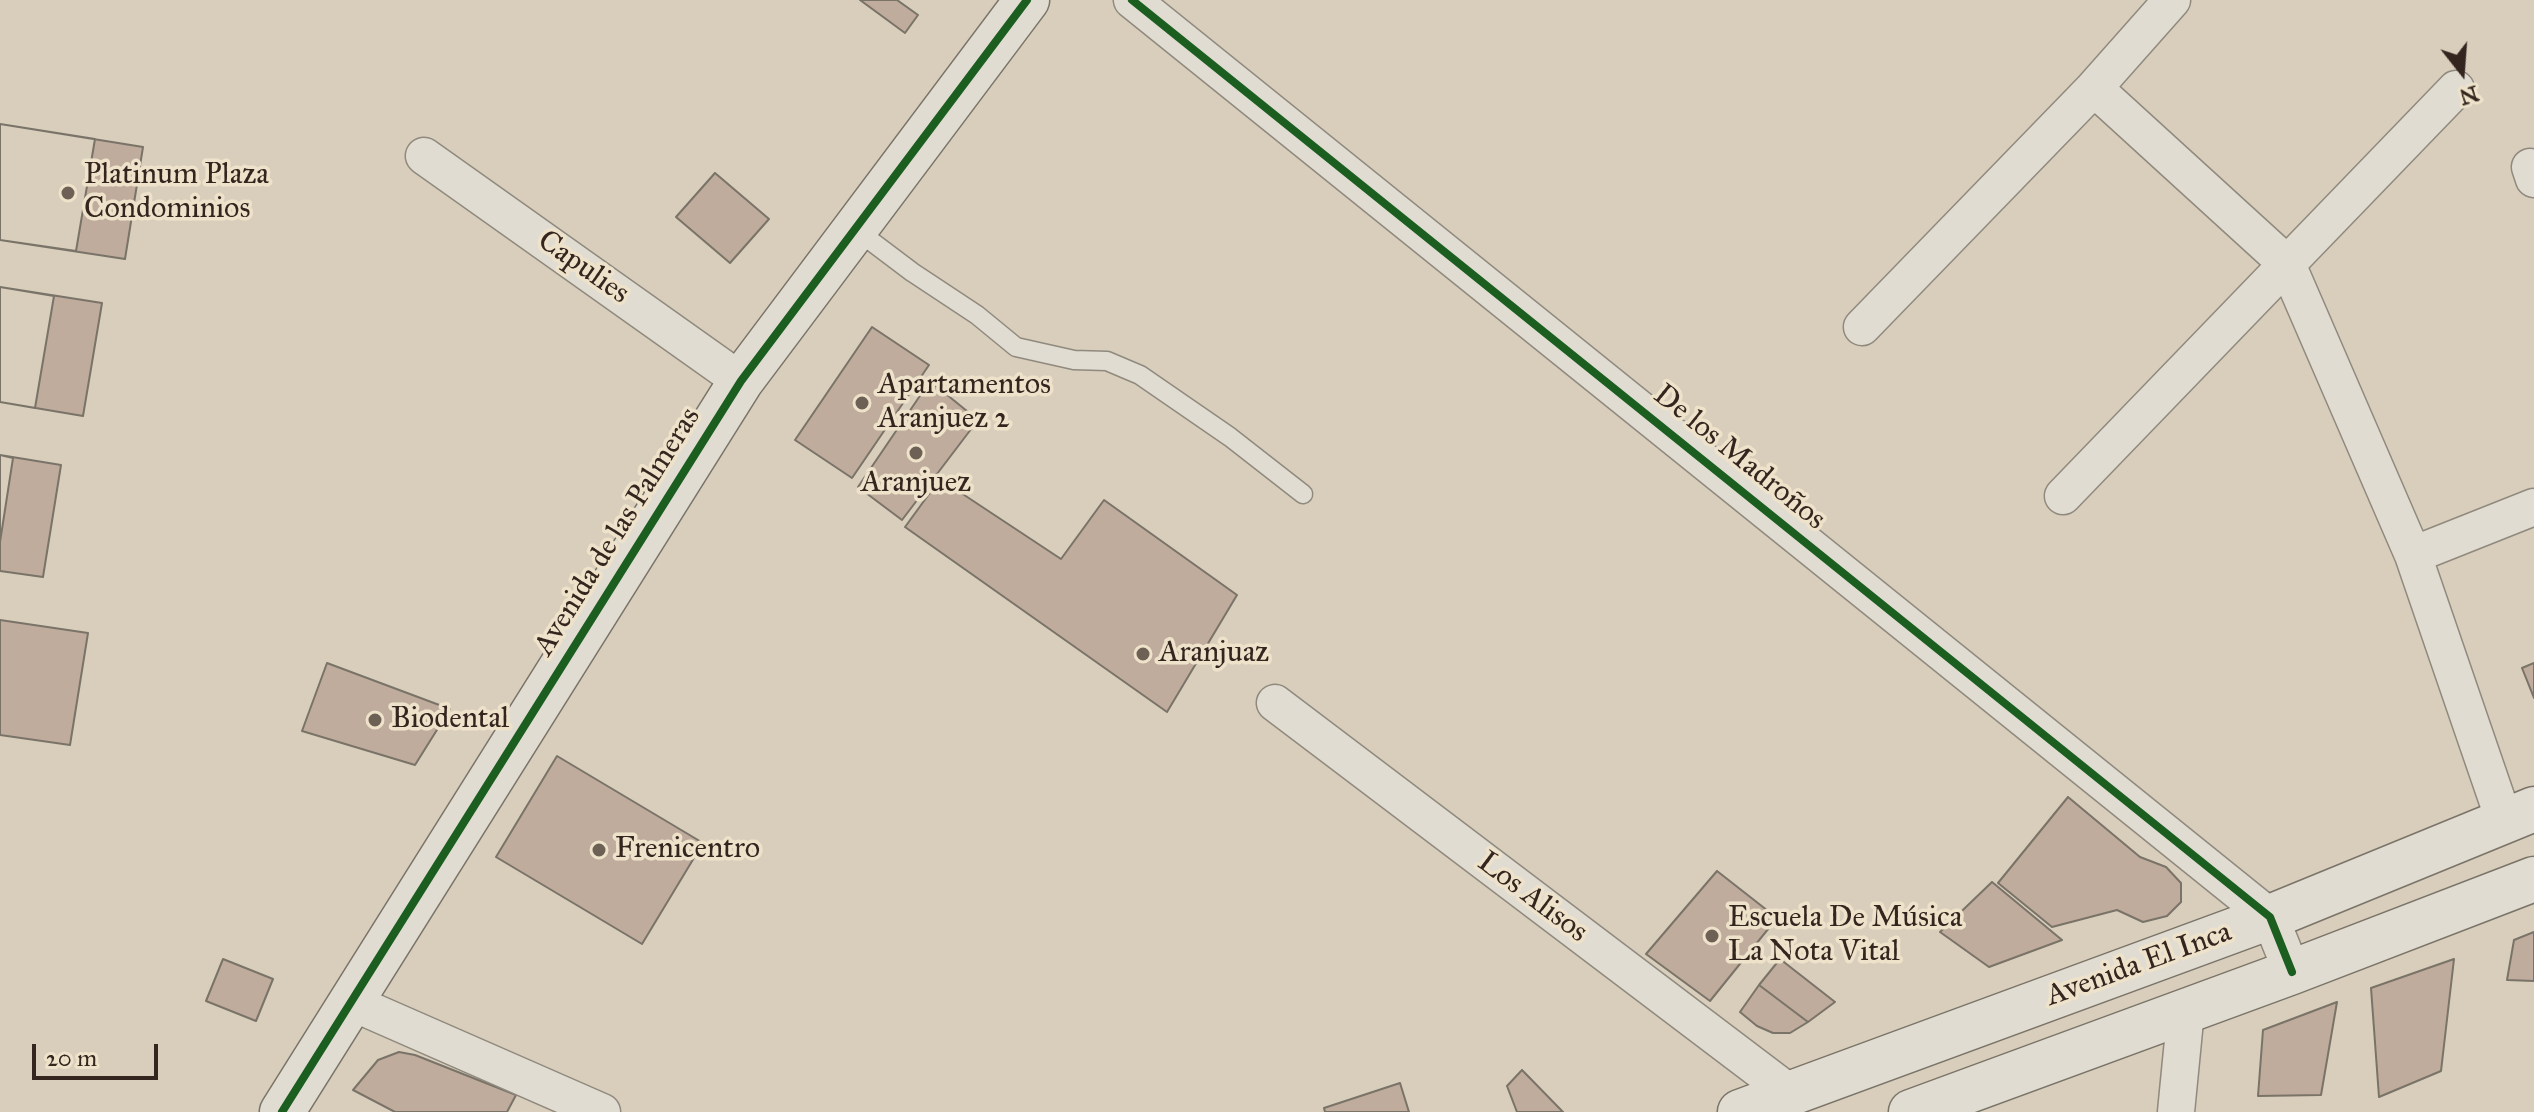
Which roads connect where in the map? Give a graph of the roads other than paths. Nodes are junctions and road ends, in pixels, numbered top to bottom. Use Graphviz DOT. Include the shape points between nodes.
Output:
graph roads {
  1 [pos="1027,0"];
  2 [pos="1132,0"];
  3 [pos="2172,0"];
  4 [pos="2094,88"];
  5 [pos="2456,89"];
  6 [pos="424,156"];
  7 [pos="855,229"];
  8 [pos="2287,264"];
  9 [pos="1862,327"];
  10 [pos="741,381"];
  11 [pos="1303,494"];
  12 [pos="2063,496"];
  13 [pos="2534,507"];
  14 [pos="2413,555"];
  15 [pos="1275,703"];
  16 [pos="2519,814"];
  17 [pos="2534,879"];
  18 [pos="2270,917"];
  19 [pos="2292,972"];
  20 [pos="351,1002"];
  21 [pos="2186,1010"];
  22 [pos="1790,1093"];
  23 [pos="282,1112"];
  24 [pos="602,1112"];
  25 [pos="1740,1112"];
  26 [pos="1911,1112"];
  27 [pos="2176,1112"];
  1 -- 7 [label="main road, Avenida de las Palmeras"];
  2 -- 18 [label="street, De los Madroños"];
  3 -- 4 [label="street"];
  4 -- 8 [label="street"];
  4 -- 9 [label="street"];
  5 -- 8 [label="street"];
  6 -- 10 [label="street, Capulies"];
  7 -- 10 [label="main road, Avenida de las Palmeras"];
  7 -- 11 [label="lane" via="1016,347 1074,360 1107,361 1140,375"];
  8 -- 12 [label="street"];
  8 -- 14 [label="street"];
  10 -- 20 [label="main road, Avenida de las Palmeras"];
  13 -- 14 [label="street"];
  14 -- 16 [label="street"];
  15 -- 22 [label="street, Los Alisos"];
  16 -- 18 [label="main road, Avenida El Inca"];
  17 -- 19 [label="main road, Avenida El Inca"];
  18 -- 19 [label="street, De los Madroños"];
  18 -- 22 [label="main road, Avenida El Inca"];
  19 -- 21 [label="main road, Avenida El Inca"];
  20 -- 23 [label="main road, Avenida de las Palmeras"];
  20 -- 24 [label="street"];
  21 -- 26 [label="main road, Avenida El Inca"];
  21 -- 27 [label="street"];
  22 -- 25 [label="main road, Avenida El Inca"];
}
